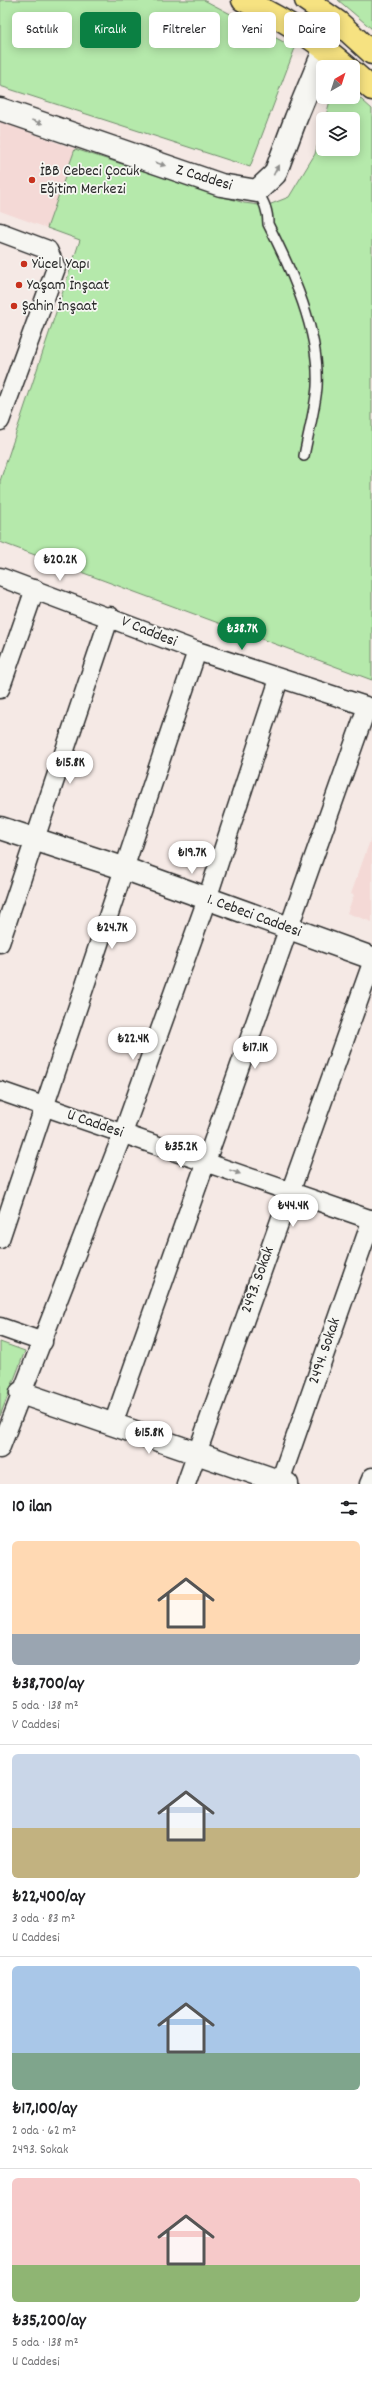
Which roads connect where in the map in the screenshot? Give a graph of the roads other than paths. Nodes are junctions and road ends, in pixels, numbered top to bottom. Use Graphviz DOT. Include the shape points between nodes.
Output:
graph roads {
  1 [pos="243,0"];
  2 [pos="306,0"];
  3 [pos="284,23"];
  4 [pos="325,48"];
  5 [pos="372,53"];
  6 [pos="339,60"];
  7 [pos="360,78"];
  8 [pos="372,89"];
  9 [pos="0,109"];
  10 [pos="257,191"];
  11 [pos="0,232"];
  12 [pos="0,421"];
  13 [pos="304,456"];
  14 [pos="0,577"];
  15 [pos="35,589"];
  16 [pos="110,616"];
  17 [pos="197,651"];
  18 [pos="279,679"];
  19 [pos="0,689"];
  20 [pos="370,707"];
  21 [pos="0,828"];
  22 [pos="37,839"];
  23 [pos="122,868"];
  24 [pos="207,899"];
  25 [pos="290,928"];
  26 [pos="0,943"];
  27 [pos="372,958"];
  28 [pos="372,963"];
  29 [pos="0,1091"];
  30 [pos="46,1107"];
  31 [pos="123,1133"];
  32 [pos="206,1162"];
  33 [pos="290,1192"];
  34 [pos="372,1220"];
  35 [pos="0,1239"];
  36 [pos="0,1327"];
  37 [pos="43,1342"];
  38 [pos="21,1393"];
  39 [pos="114,1424"];
  40 [pos="1,1444"];
  41 [pos="196,1453"];
  42 [pos="372,1477"];
  43 [pos="282,1483"];
  44 [pos="186,1484"];
  45 [pos="369,1484"];
  1 -- 3 [label="main road"];
  2 -- 5 [label="main road" via="338,22"];
  4 -- 6 [label="main road"];
  10 -- 4 [label="street, one-way" via="276,174"];
  7 -- 8 [label="main road"];
  9 -- 10 [label="street, Z Caddesi, one-way" via="220,185"];
  10 -- 13 [label="lane" via="268,212 268,224 296,286 313,338 317,386"];
  11 -- 12 [label="street" via="48,250 56,268"];
  14 -- 15 [label="street, V Caddesi"];
  15 -- 16 [label="street, V Caddesi"];
  15 -- 19 [label="street"];
  16 -- 17 [label="street, V Caddesi"];
  16 -- 22 [label="street"];
  17 -- 18 [label="street, V Caddesi"];
  17 -- 23 [label="street"];
  18 -- 20 [label="street, V Caddesi"];
  18 -- 24 [label="street"];
  20 -- 25 [label="street"];
  21 -- 22 [label="street, 1. Cebeci Caddesi"];
  22 -- 23 [label="street, 1. Cebeci Caddesi"];
  22 -- 26 [label="street"];
  23 -- 24 [label="street, 1. Cebeci Caddesi"];
  23 -- 30 [label="street"];
  24 -- 25 [label="street, 1. Cebeci Caddesi" via="254,918"];
  24 -- 31 [label="street"];
  25 -- 27 [label="street, 1. Cebeci Caddesi"];
  25 -- 32 [label="street"];
  28 -- 33 [label="street, 2493. Sokak"];
  29 -- 30 [label="street, U Caddesi"];
  30 -- 31 [label="street, U Caddesi"];
  30 -- 35 [label="street"];
  31 -- 32 [label="street, U Caddesi"];
  31 -- 37 [label="street"];
  32 -- 33 [label="street, U Caddesi, one-way"];
  32 -- 39 [label="street"];
  33 -- 34 [label="street, U Caddesi"];
  33 -- 41 [label="street, 2493. Sokak"];
  34 -- 43 [label="street, 2494. Sokak"];
  36 -- 37 [label="street"];
  37 -- 38 [label="street"];
  38 -- 39 [label="street"];
  38 -- 40 [label="street"];
  39 -- 41 [label="street"];
  41 -- 43 [label="street"];
  41 -- 44 [label="street, 2493. Sokak"];
  42 -- 45 [label="street"];
}
